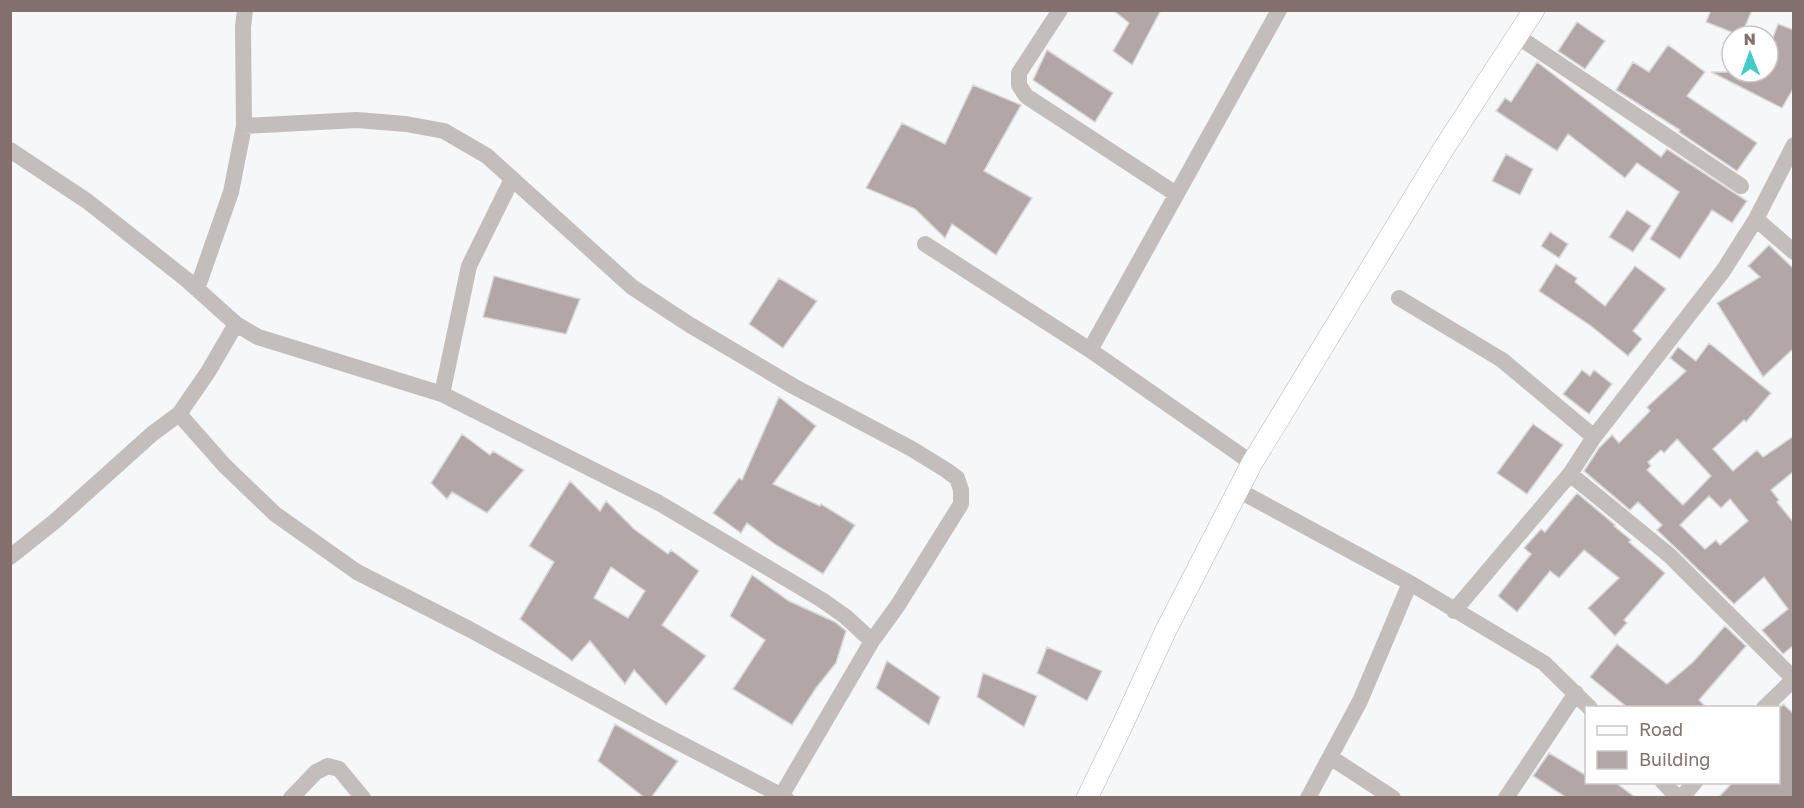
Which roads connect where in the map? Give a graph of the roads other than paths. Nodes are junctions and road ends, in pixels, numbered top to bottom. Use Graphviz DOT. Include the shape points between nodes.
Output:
graph roads {
  1 [pos="245,10"];
  2 [pos="1060,10"];
  3 [pos="1279,10"];
  4 [pos="1534,10"];
  5 [pos="1517,36"];
  6 [pos="244,126"];
  7 [pos="1794,145"];
  8 [pos="11,152"];
  9 [pos="512,179"];
  10 [pos="1741,186"];
  11 [pos="1176,194"];
  12 [pos="1756,219"];
  13 [pos="925,244"];
  14 [pos="1794,252"];
  15 [pos="197,289"];
  16 [pos="1399,298"];
  17 [pos="236,324"];
  18 [pos="1090,350"];
  19 [pos="442,394"];
  20 [pos="179,414"];
  21 [pos="1594,437"];
  22 [pos="1252,462"];
  23 [pos="1570,474"];
  24 [pos="1238,490"];
  25 [pos="10,557"];
  26 [pos="1410,583"];
  27 [pos="1454,611"];
  28 [pos="873,640"];
  29 [pos="1794,679"];
  30 [pos="1575,693"];
  31 [pos="1588,706"];
  32 [pos="1766,706"];
  33 [pos="1330,757"];
  34 [pos="1664,784"];
  35 [pos="1694,784"];
  36 [pos="782,797"];
  37 [pos="291,798"];
  38 [pos="363,798"];
  39 [pos="1087,798"];
  40 [pos="1308,798"];
  41 [pos="1393,798"];
  42 [pos="1506,798"];
  43 [pos="1679,798"];
  1 -- 6 [label="street"];
  2 -- 11 [label="street" via="1019,74 1019,85 1026,96"];
  3 -- 11 [label="street"];
  4 -- 5 [label="main road"];
  5 -- 10 [label="street"];
  5 -- 22 [label="main road" via="1431,168"];
  6 -- 9 [label="street" via="357,120 444,131 487,156"];
  6 -- 15 [label="street" via="231,192"];
  7 -- 12 [label="street"];
  8 -- 15 [label="street" via="87,201"];
  9 -- 19 [label="street" via="469,266"];
  9 -- 28 [label="street" via="632,287 782,380 912,449 957,478 961,504"];
  11 -- 18 [label="street"];
  12 -- 14 [label="street"];
  12 -- 21 [label="street" via="1723,271"];
  13 -- 18 [label="street"];
  15 -- 17 [label="street"];
  16 -- 21 [label="street" via="1502,360"];
  17 -- 19 [label="street" via="258,337"];
  17 -- 20 [label="street"];
  18 -- 22 [label="street"];
  19 -- 28 [label="street" via="659,503 822,600"];
  20 -- 25 [label="street"];
  20 -- 36 [label="street" via="275,514 357,572"];
  21 -- 23 [label="street"];
  22 -- 24 [label="main road"];
  23 -- 27 [label="street"];
  23 -- 29 [label="street" via="1669,555"];
  24 -- 26 [label="street"];
  24 -- 39 [label="main road" via="1166,630"];
  26 -- 27 [label="street"];
  26 -- 33 [label="street" via="1360,701"];
  27 -- 30 [label="street" via="1544,663"];
  28 -- 36 [label="street"];
  29 -- 32 [label="street"];
  30 -- 31 [label="street"];
  30 -- 42 [label="street"];
  33 -- 40 [label="street"];
  33 -- 41 [label="street"];
  34 -- 43 [label="street"];
  35 -- 43 [label="street"];
  37 -- 38 [label="street" via="316,771 328,765 339,769"];
}
